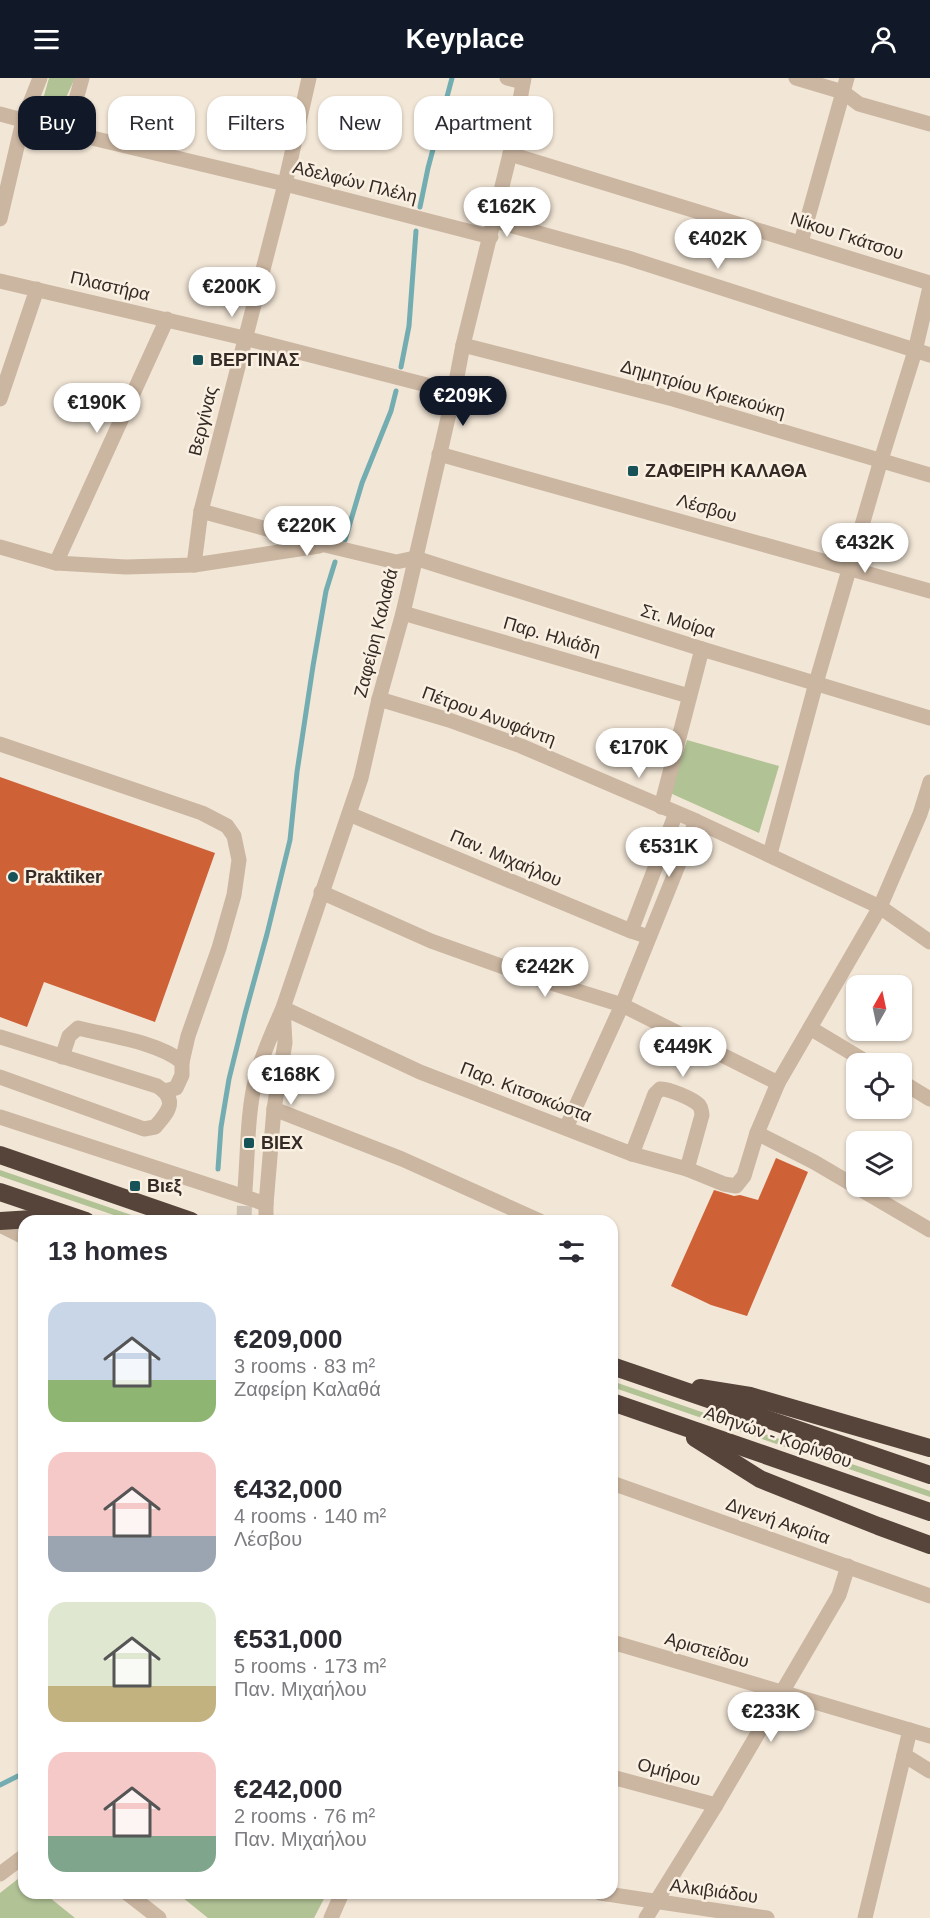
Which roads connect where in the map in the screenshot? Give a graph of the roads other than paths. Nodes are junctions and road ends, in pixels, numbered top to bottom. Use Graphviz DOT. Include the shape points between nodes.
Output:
graph roads {
  1 [pos="39,78"];
  2 [pos="82,78"];
  3 [pos="309,78"];
  4 [pos="507,78"];
  5 [pos="796,78"];
  6 [pos="523,80"];
  7 [pos="845,85"];
  8 [pos="32,96"];
  9 [pos="77,96"];
  10 [pos="0,114"];
  11 [pos="18,119"];
  12 [pos="930,124"];
  13 [pos="96,139"];
  14 [pos="18,142"];
  15 [pos="510,154"];
  16 [pos="285,184"];
  17 [pos="0,219"];
  18 [pos="495,220"];
  19 [pos="491,237"];
  20 [pos="801,242"];
  21 [pos="0,281"];
  22 [pos="930,285"];
  23 [pos="37,289"];
  24 [pos="167,319"];
  25 [pos="244,338"];
  26 [pos="464,345"];
  27 [pos="922,353"];
  28 [pos="454,392"];
  29 [pos="0,399"];
  30 [pos="439,454"];
  31 [pos="881,460"];
  32 [pos="930,474"];
  33 [pos="201,511"];
  34 [pos="325,545"];
  35 [pos="0,547"];
  36 [pos="415,558"];
  37 [pos="56,563"];
  38 [pos="194,565"];
  39 [pos="850,568"];
  40 [pos="930,591"];
  41 [pos="403,613"];
  42 [pos="702,649"];
  43 [pos="816,683"];
  44 [pos="689,696"];
  45 [pos="379,699"];
  46 [pos="930,718"];
  47 [pos="0,744"];
  48 [pos="930,782"];
  49 [pos="669,810"];
  50 [pos="349,813"];
  51 [pos="696,821"];
  52 [pos="770,854"];
  53 [pos="321,892"];
  54 [pos="880,907"];
  55 [pos="631,932"];
  56 [pos="649,937"];
  57 [pos="930,942"];
  58 [pos="622,1005"];
  59 [pos="283,1008"];
  60 [pos="810,1028"];
  61 [pos="0,1037"];
  62 [pos="852,1053"];
  63 [pos="62,1057"];
  64 [pos="182,1062"];
  65 [pos="0,1077"];
  66 [pos="778,1083"];
  67 [pos="912,1088"];
  68 [pos="165,1091"];
  69 [pos="930,1099"];
  70 [pos="274,1109"];
  71 [pos="0,1117"];
  72 [pos="566,1128"];
  73 [pos="757,1133"];
  74 [pos="632,1154"];
  75 [pos="0,1155"];
  76 [pos="687,1169"];
  77 [pos="245,1189"];
  78 [pos="0,1191"];
  79 [pos="266,1204"];
  80 [pos="68,1215"];
  81 [pos="174,1215"];
  82 [pos="266,1215"];
  83 [pos="527,1215"];
  84 [pos="18,1222"];
  85 [pos="0,1223"];
  86 [pos="930,1230"];
  87 [pos="18,1234"];
  88 [pos="618,1368"];
  89 [pos="651,1380"];
  90 [pos="618,1404"];
  91 [pos="664,1420"];
  92 [pos="930,1448"];
  93 [pos="930,1475"];
  94 [pos="618,1485"];
  95 [pos="930,1512"];
  96 [pos="930,1545"];
  97 [pos="848,1566"];
  98 [pos="930,1596"];
  99 [pos="618,1644"];
  100 [pos="781,1692"];
  101 [pos="910,1730"];
  102 [pos="930,1736"];
  103 [pos="904,1755"];
  104 [pos="930,1772"];
  105 [pos="618,1779"];
  106 [pos="716,1805"];
  107 [pos="18,1860"];
  108 [pos="0,1874"];
  109 [pos="618,1896"];
  110 [pos="135,1899"];
  111 [pos="339,1899"];
  112 [pos="656,1902"];
  113 [pos="159,1918"];
  114 [pos="331,1918"];
  115 [pos="646,1918"];
  116 [pos="766,1918"];
  117 [pos="865,1918"];
  1 -- 8 [label="street"];
  2 -- 9 [label="street"];
  3 -- 16 [label="street, Βεργίνας"];
  4 -- 6 [label="street"];
  5 -- 7 [label="street"];
  6 -- 15 [label="street, Ζαφείρη Καλαθά"];
  7 -- 12 [label="street" via="859,104"];
  7 -- 20 [label="street"];
  10 -- 11 [label="street, Αδελφών Πλέλη"];
  13 -- 16 [label="street, Αδελφών Πλέλη"];
  14 -- 17 [label="street"];
  15 -- 18 [label="street, Ζαφείρη Καλαθά"];
  15 -- 20 [label="street, Νίκου Γκάτσου"];
  16 -- 19 [label="street, Αδελφών Πλέλη"];
  16 -- 25 [label="street, Βεργίνας"];
  18 -- 19 [label="street, Ζαφείρη Καλαθά"];
  18 -- 27 [label="street" via="628,258"];
  19 -- 26 [label="street, Ζαφείρη Καλαθά"];
  20 -- 22 [label="street, Νίκου Γκάτσου"];
  21 -- 23 [label="street, Πλαστήρα"];
  22 -- 27 [label="street"];
  23 -- 24 [label="street, Πλαστήρα"];
  23 -- 29 [label="street"];
  24 -- 25 [label="street, Πλαστήρα"];
  24 -- 37 [label="street"];
  25 -- 28 [label="street, Πλαστήρα"];
  25 -- 33 [label="street, Βεργίνας"];
  26 -- 28 [label="street, Ζαφείρη Καλαθά"];
  26 -- 31 [label="street, Δημητρίου Κριεκούκη" via="673,399"];
  27 -- 31 [label="street"];
  28 -- 30 [label="street, Ζαφείρη Καλαθά"];
  30 -- 36 [label="street, Ζαφείρη Καλαθά"];
  30 -- 39 [label="street, Λέσβου"];
  31 -- 32 [label="street, Δημητρίου Κριεκούκη"];
  31 -- 39 [label="street"];
  33 -- 34 [label="street, Στ. Μοίρα"];
  33 -- 38 [label="street, Βεργίνας"];
  34 -- 36 [label="street, Στ. Μοίρα" via="396,561"];
  34 -- 38 [label="street"];
  35 -- 37 [label="street"];
  36 -- 41 [label="street, Ζαφείρη Καλαθά"];
  36 -- 42 [label="street, Στ. Μοίρα"];
  37 -- 38 [label="street"];
  39 -- 40 [label="street, Λέσβου"];
  39 -- 43 [label="street"];
  41 -- 44 [label="street, Παρ. Ηλιάδη"];
  41 -- 45 [label="street, Ζαφείρη Καλαθά"];
  42 -- 43 [label="street, Στ. Μοίρα"];
  42 -- 44 [label="street"];
  43 -- 46 [label="street, Στ. Μοίρα"];
  43 -- 52 [label="street"];
  44 -- 49 [label="street"];
  45 -- 49 [label="street, Πέτρου Ανυφάντη" via="521,746"];
  45 -- 50 [label="street, Ζαφείρη Καλαθά"];
  47 -- 64 [label="street" via="202,813 227,826 234,836 239,860 234,896"];
  48 -- 54 [label="street"];
  49 -- 51 [label="street, Πέτρου Ανυφάντη"];
  49 -- 55 [label="street"];
  50 -- 53 [label="street, Ζαφείρη Καλαθά"];
  50 -- 55 [label="street, Παν. Μιχαήλου"];
  51 -- 52 [label="street, Πέτρου Ανυφάντη"];
  51 -- 56 [label="street"];
  52 -- 54 [label="street, Πέτρου Ανυφάντη"];
  53 -- 58 [label="street" via="431,941"];
  53 -- 59 [label="street, Ζαφείρη Καλαθά"];
  54 -- 57 [label="street, Πέτρου Ανυφάντη"];
  54 -- 60 [label="street"];
  55 -- 56 [label="street, Παν. Μιχαήλου"];
  56 -- 58 [label="street"];
  58 -- 66 [label="street"];
  58 -- 72 [label="street"];
  59 -- 70 [label="street" via="285,1043"];
  59 -- 72 [label="street, Παρ. Κιτσοκώστα" via="420,1072"];
  59 -- 77 [label="street, Ζαφείρη Καλαθά" via="256,1078"];
  60 -- 62 [label="street"];
  60 -- 66 [label="street"];
  61 -- 63 [label="street"];
  63 -- 64 [label="street" via="69,1036 78,1028 158,1047"];
  63 -- 68 [label="street"];
  64 -- 68 [label="street" via="182,1076 176,1088"];
  65 -- 68 [label="street" via="144,1129 155,1127 168,1112"];
  66 -- 73 [label="street"];
  67 -- 69 [label="street"];
  70 -- 79 [label="street"];
  70 -- 83 [label="street" via="402,1159"];
  71 -- 79 [label="street"];
  72 -- 74 [label="street, Παρ. Κιτσοκώστα"];
  73 -- 76 [label="street, Παρ. Κιτσοκώστα" via="744,1176 736,1186"];
  73 -- 86 [label="street"];
  74 -- 76 [label="street, Παρ. Κιτσοκώστα"];
  74 -- 76 [label="street" via="655,1095 666,1088 697,1103 701,1109"];
  75 -- 81 [label="highway"];
  78 -- 80 [label="highway"];
  79 -- 82 [label="street"];
  84 -- 85 [label="highway"];
  85 -- 87 [label="street"];
  88 -- 89 [label="highway, Αθηνών - Κορίνθου"];
  89 -- 92 [label="highway" via="750,1395"];
  89 -- 93 [label="highway, Αθηνών - Κορίνθου"];
  90 -- 91 [label="highway, Αθηνών - Κορίνθου"];
  91 -- 95 [label="highway, Αθηνών - Κορίνθου"];
  91 -- 96 [label="highway" via="760,1479"];
  94 -- 97 [label="street, Διγενή Ακρίτα"];
  97 -- 98 [label="street, Διγενή Ακρίτα"];
  97 -- 100 [label="street" via="839,1595"];
  99 -- 100 [label="street, Αριστείδου"];
  100 -- 101 [label="street, Αριστείδου"];
  100 -- 106 [label="street"];
  101 -- 102 [label="street, Αριστείδου"];
  101 -- 103 [label="street"];
  103 -- 104 [label="street"];
  103 -- 117 [label="street"];
  105 -- 106 [label="street, Ομήρου"];
  106 -- 112 [label="street"];
  107 -- 108 [label="street"];
  109 -- 112 [label="street, Αλκιβιάδου"];
  110 -- 113 [label="street"];
  111 -- 114 [label="street"];
  112 -- 115 [label="street"];
  112 -- 116 [label="street, Αλκιβιάδου"];
}
